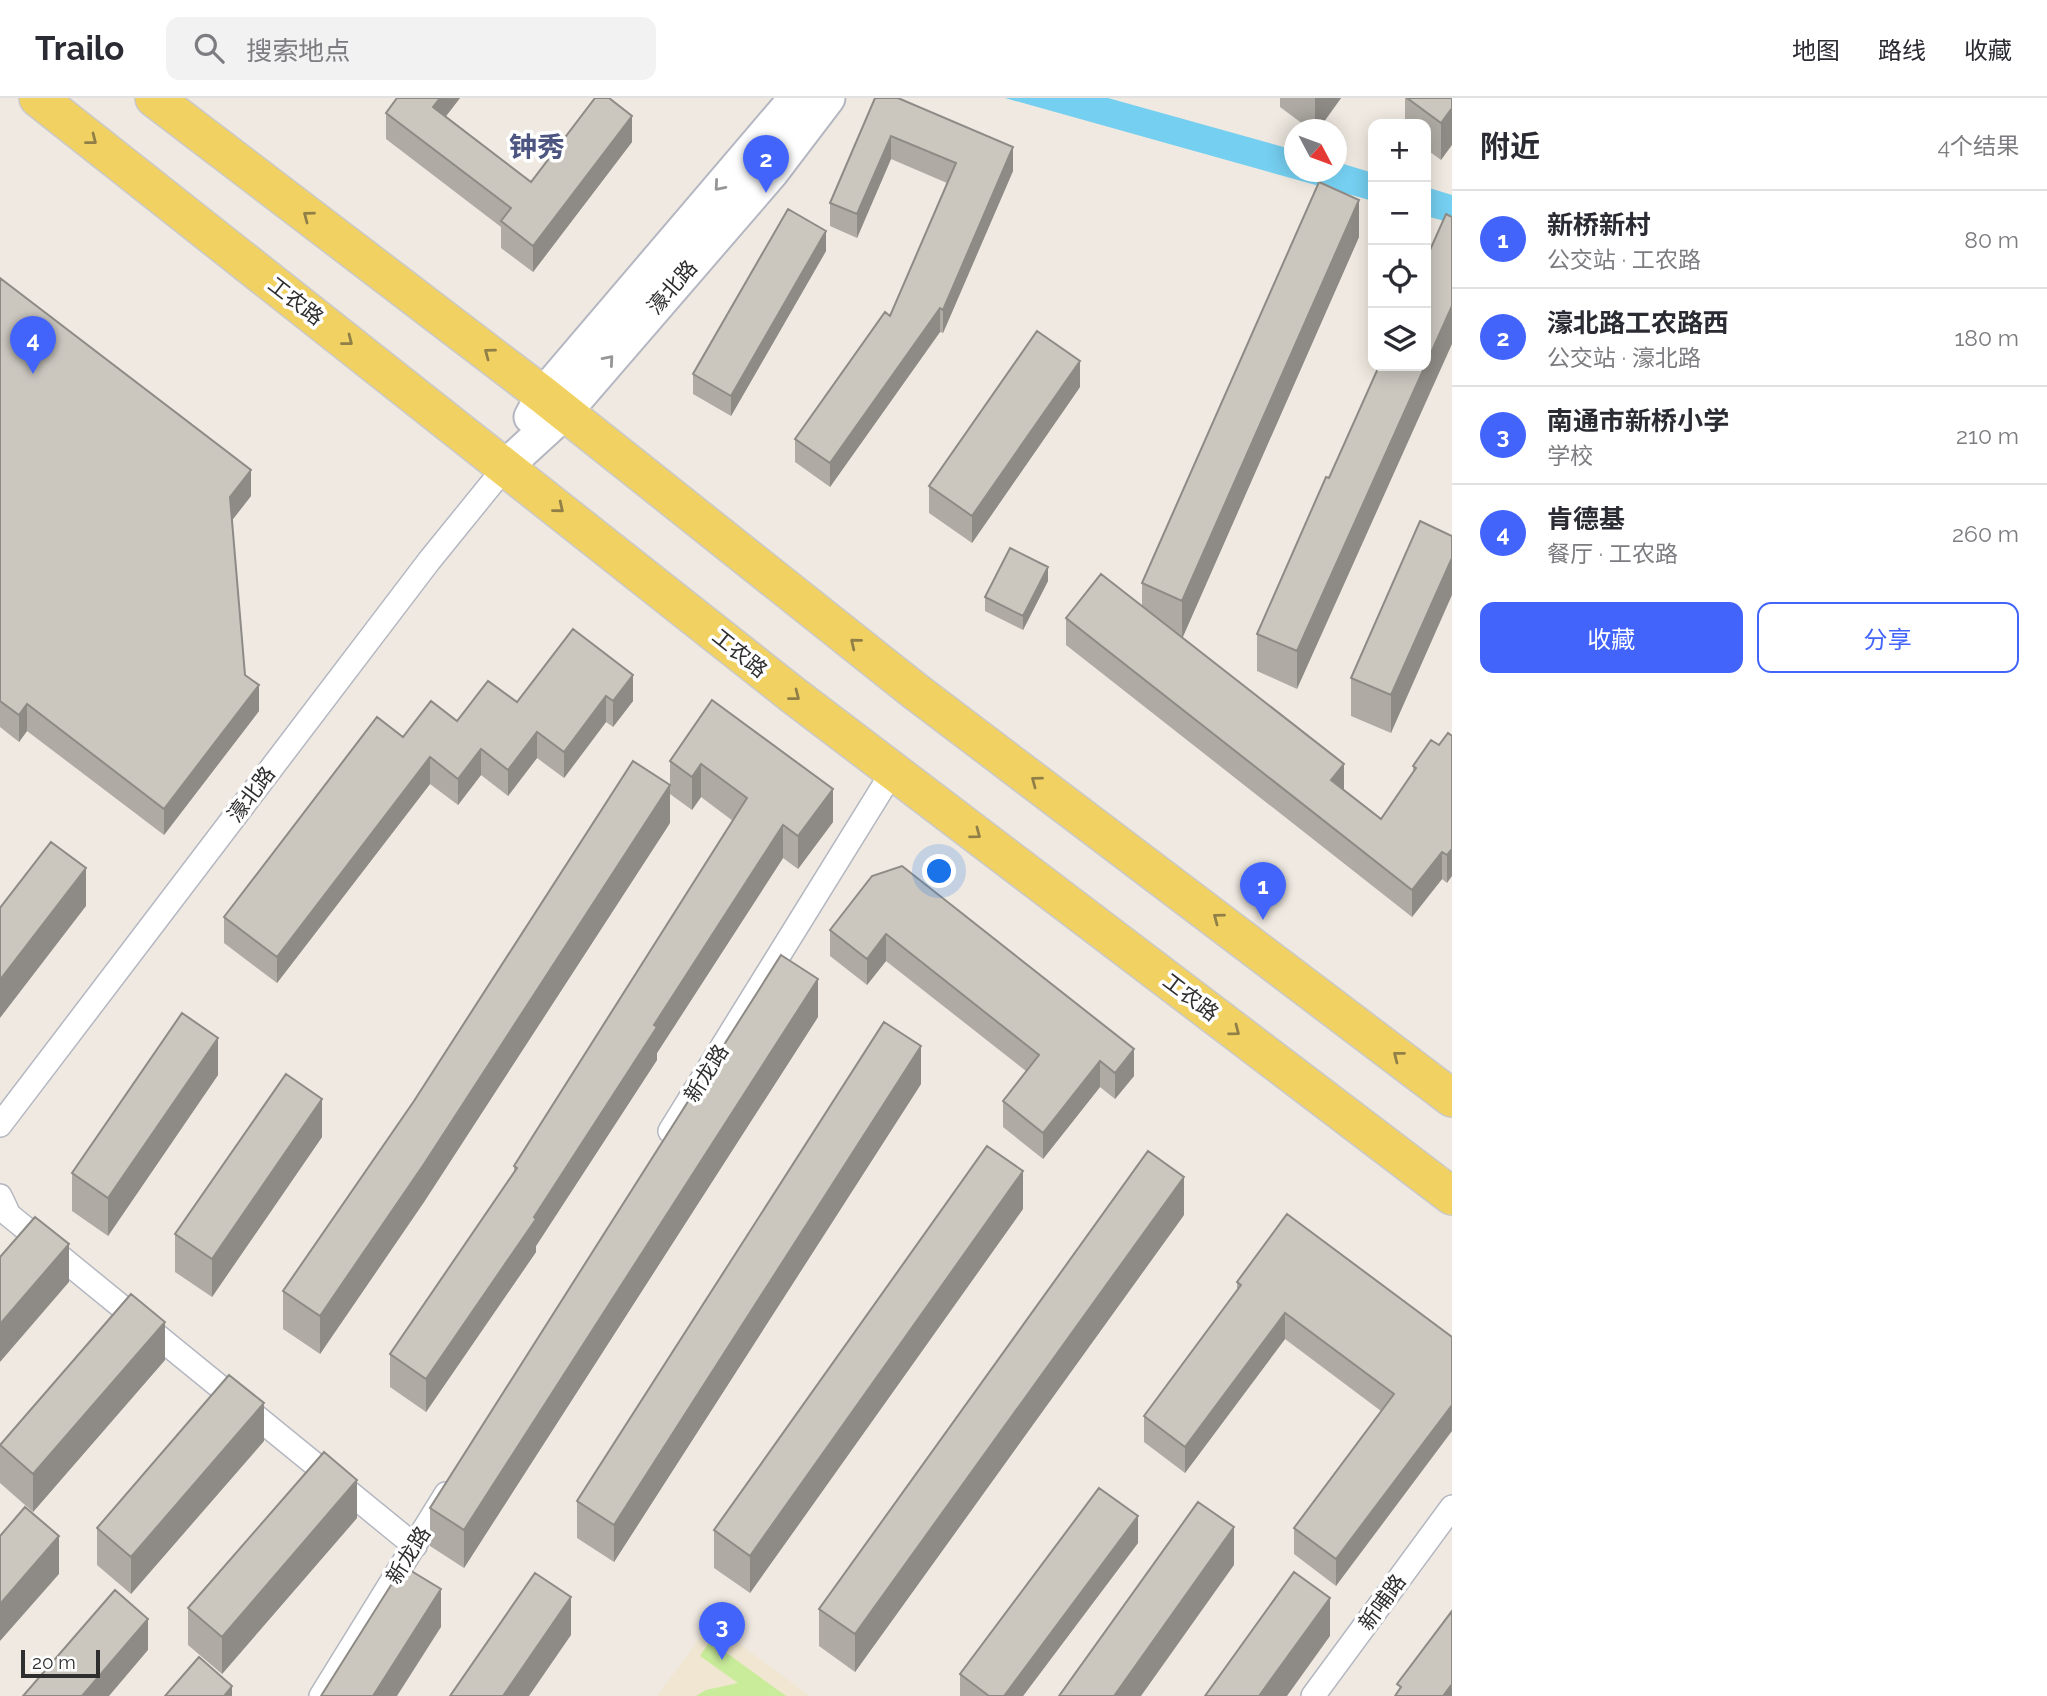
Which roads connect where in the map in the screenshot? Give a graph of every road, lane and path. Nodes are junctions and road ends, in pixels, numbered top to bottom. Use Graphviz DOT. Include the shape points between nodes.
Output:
graph roads {
  1 [pos="38,98"];
  2 [pos="153,98"];
  3 [pos="796,98"];
  4 [pos="828,98"];
  5 [pos="554,404"];
  6 [pos="506,466"];
  7 [pos="893,771"];
  8 [pos="1452,1098"];
  9 [pos="0,1125"];
  10 [pos="661,1146"];
  11 [pos="0,1196"];
  12 [pos="1452,1196"];
  13 [pos="458,1475"];
  14 [pos="1452,1507"];
  15 [pos="415,1546"];
  16 [pos="321,1696"];
  17 [pos="1313,1696"];
  1 -- 6 [label="main road, 工农路, one-way"];
  5 -- 2 [label="main road, one-way"];
  3 -- 5 [label="street, 濠北路, one-way"];
  5 -- 4 [label="street, 濠北路, one-way" via="771,173"];
  5 -- 6 [label="street, 濠北路"];
  8 -- 5 [label="main road, one-way" via="915,691"];
  6 -- 7 [label="main road, 工农路, one-way"];
  6 -- 9 [label="street, 濠北路"];
  7 -- 10 [label="street, 新龙路"];
  7 -- 12 [label="main road, 工农路, one-way"];
  11 -- 15 [label="street" via="9,1215"];
  13 -- 15 [label="street, 新龙路"];
  14 -- 17 [label="street, 新哺路"];
  15 -- 16 [label="street, 新龙路"];
}
